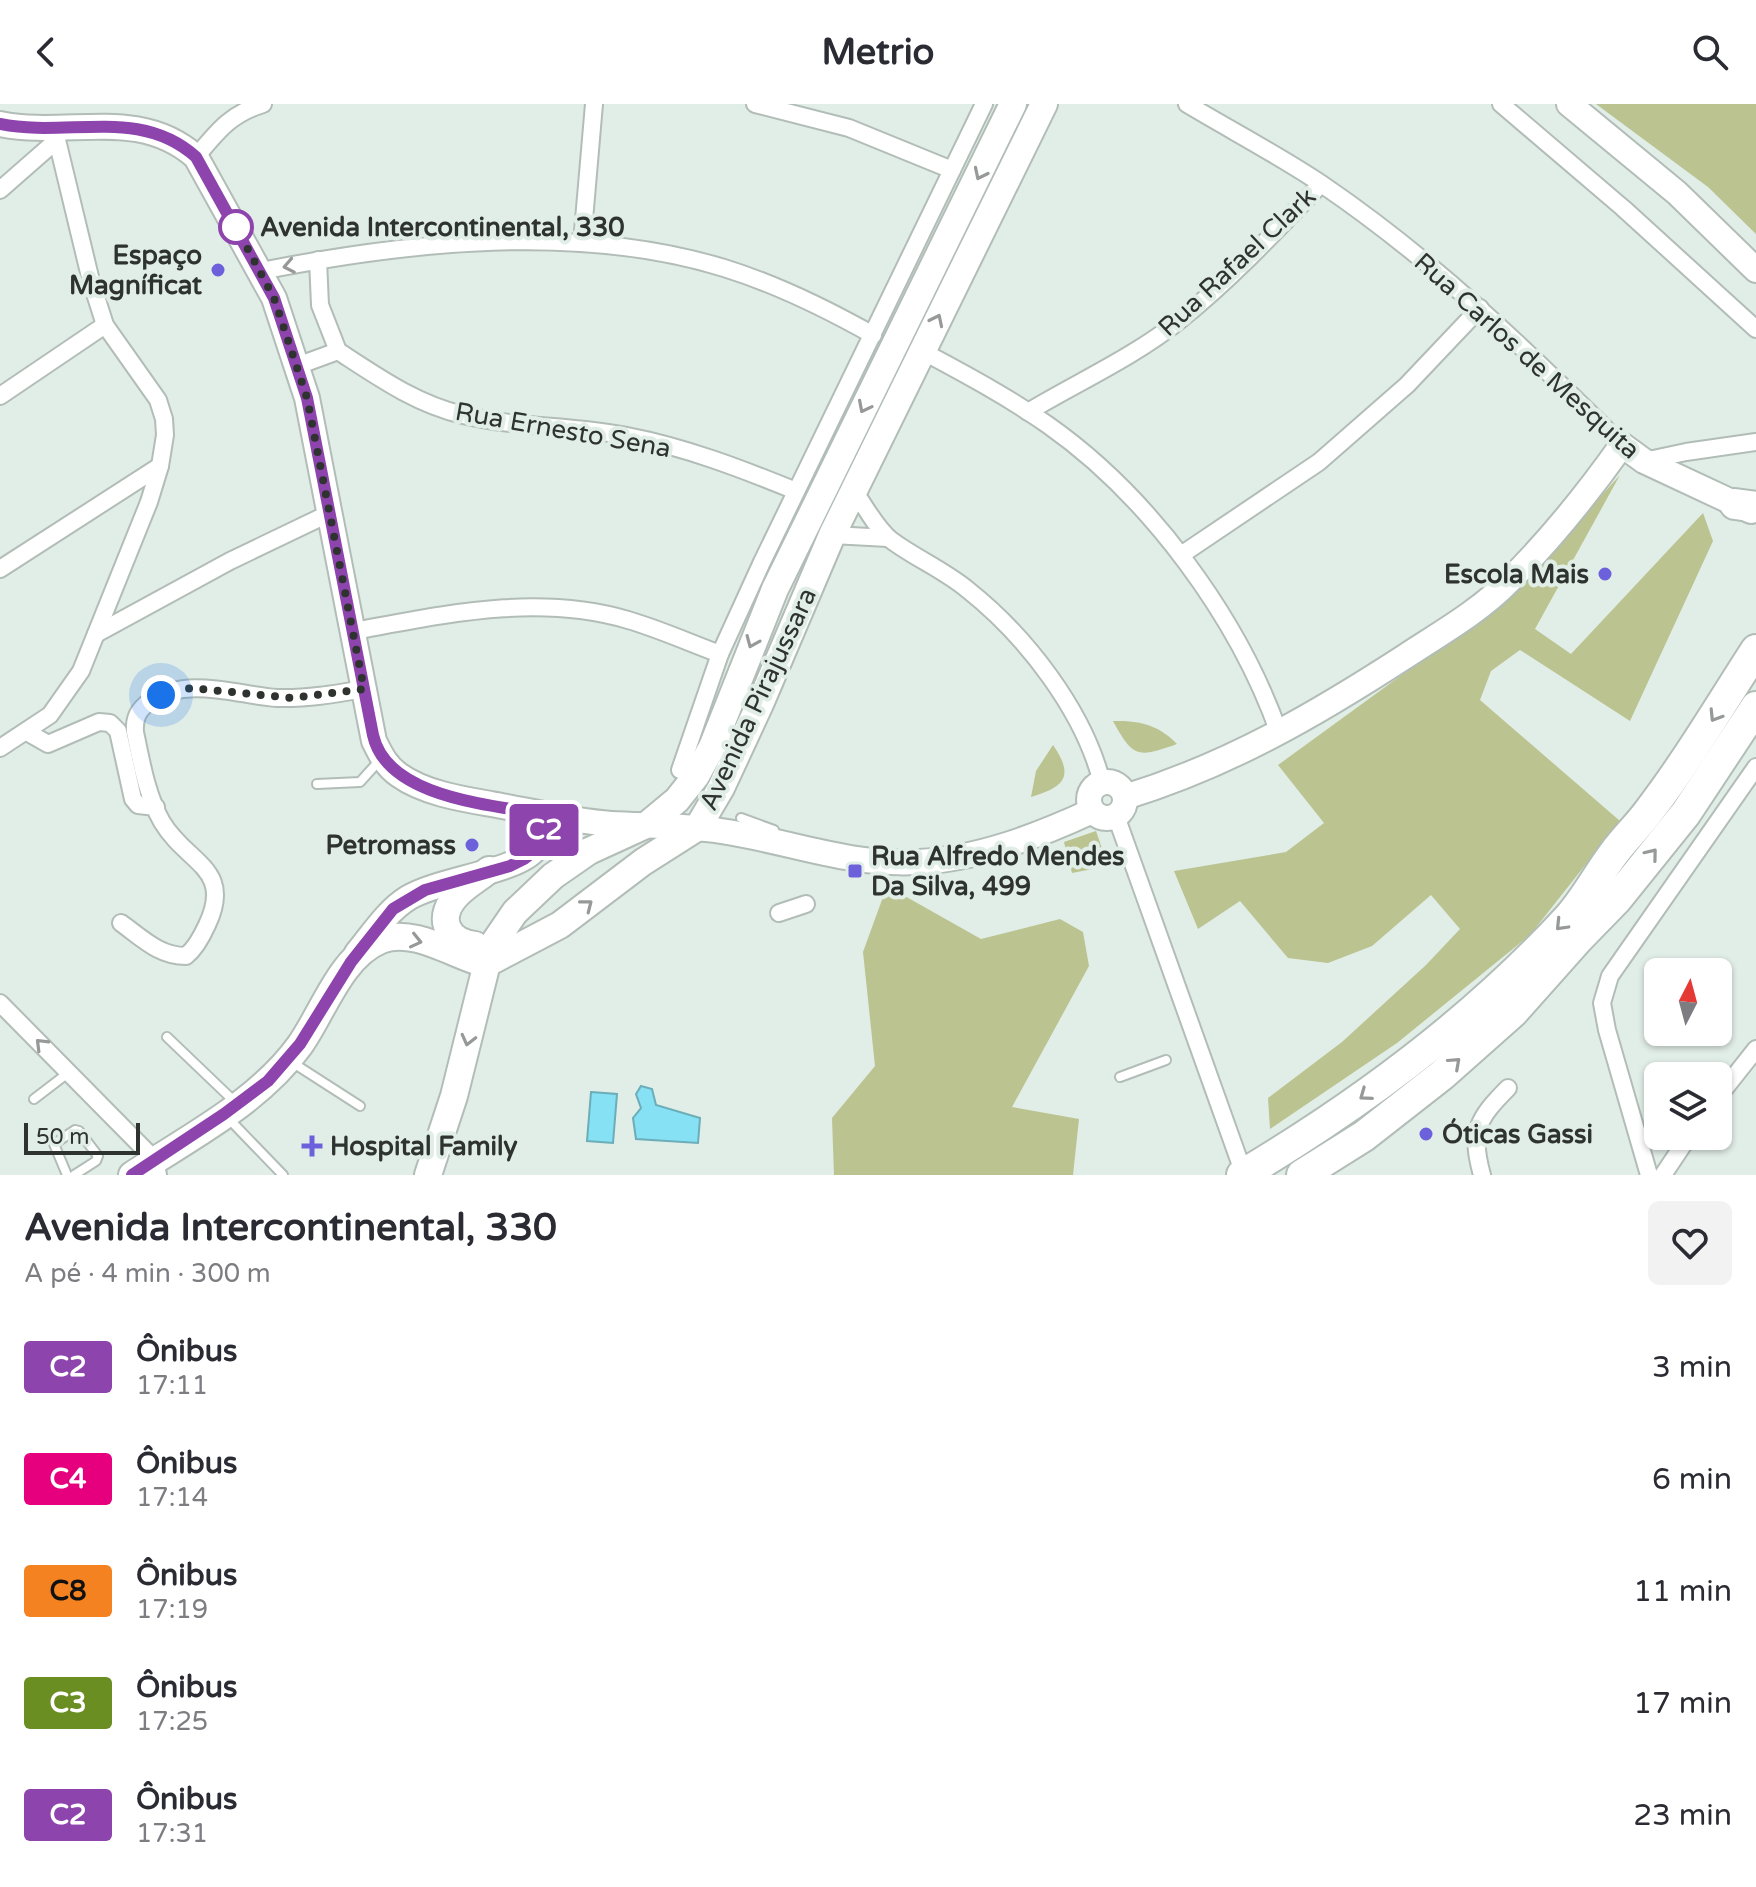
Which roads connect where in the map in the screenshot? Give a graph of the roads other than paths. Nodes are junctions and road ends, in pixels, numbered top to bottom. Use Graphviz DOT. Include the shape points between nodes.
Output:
graph roads {
  1 [pos="263,104"];
  2 [pos="594,104"];
  3 [pos="755,104"];
  4 [pos="984,104"];
  5 [pos="1013,104"];
  6 [pos="1044,104"];
  7 [pos="1187,104"];
  8 [pos="1501,104"];
  9 [pos="1569,104"];
  10 [pos="242,107"];
  11 [pos="0,124"];
  12 [pos="58,135"];
  13 [pos="196,157"];
  14 [pos="952,170"];
  15 [pos="1321,184"];
  16 [pos="0,190"];
  17 [pos="582,243"];
  18 [pos="318,260"];
  19 [pos="1756,270"];
  20 [pos="261,271"];
  21 [pos="1480,308"];
  22 [pos="105,325"];
  23 [pos="1756,329"];
  24 [pos="873,335"];
  25 [pos="338,351"];
  26 [pos="922,351"];
  27 [pos="297,366"];
  28 [pos="0,396"];
  29 [pos="1028,412"];
  30 [pos="1756,442"];
  31 [pos="1622,445"];
  32 [pos="1644,461"];
  33 [pos="160,466"];
  34 [pos="796,491"];
  35 [pos="854,491"];
  36 [pos="1749,508"];
  37 [pos="330,513"];
  38 [pos="832,535"];
  39 [pos="888,538"];
  40 [pos="1181,555"];
  41 [pos="0,569"];
  42 [pos="353,631"];
  43 [pos="96,634"];
  44 [pos="1756,650"];
  45 [pos="720,654"];
  46 [pos="364,689"];
  47 [pos="1756,707"];
  48 [pos="27,732"];
  49 [pos="1279,733"];
  50 [pos="0,748"];
  51 [pos="382,758"];
  52 [pos="1756,767"];
  53 [pos="680,770"];
  54 [pos="1102,783"];
  55 [pos="317,784"];
  56 [pos="156,807"];
  57 [pos="1111,808"];
  58 [pos="548,815"];
  59 [pos="703,817"];
  60 [pos="648,824"];
  61 [pos="489,870"];
  62 [pos="806,904"];
  63 [pos="779,913"];
  64 [pos="121,923"];
  65 [pos="488,955"];
  66 [pos="351,962"];
  67 [pos="0,1003"];
  68 [pos="167,1037"];
  69 [pos="1756,1049"];
  70 [pos="288,1059"];
  71 [pos="1166,1060"];
  72 [pos="69,1072"];
  73 [pos="1120,1077"];
  74 [pos="1732,1079"];
  75 [pos="1508,1088"];
  76 [pos="34,1099"];
  77 [pos="360,1106"];
  78 [pos="231,1110"];
  79 [pos="1680,1150"];
  80 [pos="156,1167"];
  81 [pos="67,1175"];
  82 [pos="74,1175"];
  83 [pos="132,1175"];
  84 [pos="283,1175"];
  85 [pos="428,1175"];
  86 [pos="1243,1175"];
  87 [pos="1302,1175"];
  88 [pos="1482,1175"];
  89 [pos="1649,1175"];
  90 [pos="1663,1175"];
  1 -- 10 [label="street"];
  2 -- 17 [label="street"];
  3 -- 14 [label="street" via="849,128"];
  4 -- 14 [label="street, Avenida Pirajussara"];
  5 -- 60 [label="main road, Avenida Pirajussara, one-way" via="775,589 712,747 677,800"];
  26 -- 6 [label="main road, Avenida Pirajussara, one-way"];
  7 -- 15 [label="street, Rua Carlos de Mesquita"];
  8 -- 23 [label="street"];
  9 -- 19 [label="street" via="1677,193"];
  10 -- 13 [label="street"];
  11 -- 12 [label="street"];
  12 -- 13 [label="street" via="97,126 138,128 168,138"];
  12 -- 16 [label="street"];
  12 -- 22 [label="street"];
  13 -- 20 [label="street"];
  14 -- 24 [label="street, Avenida Pirajussara"];
  15 -- 21 [label="street, Rua Carlos de Mesquita"];
  15 -- 29 [label="street, Rua Rafael Clark" via="1179,321"];
  17 -- 18 [label="street" via="457,245"];
  17 -- 24 [label="street" via="723,268 820,306"];
  18 -- 20 [label="street, one-way"];
  18 -- 25 [label="street" via="320,305"];
  20 -- 27 [label="street"];
  21 -- 31 [label="street, Rua Carlos de Mesquita"];
  21 -- 40 [label="street" via="1407,385 1329,453"];
  22 -- 28 [label="street"];
  22 -- 33 [label="street" via="158,400 165,435"];
  24 -- 34 [label="street, Avenida Pirajussara"];
  25 -- 27 [label="street"];
  25 -- 34 [label="street, Rua Ernesto Sena" via="400,391 463,415 630,436 740,468"];
  26 -- 29 [label="street"];
  26 -- 35 [label="main road, Avenida Pirajussara"];
  27 -- 37 [label="street"];
  29 -- 40 [label="street" via="1086,456"];
  30 -- 32 [label="street"];
  31 -- 32 [label="street, Rua Carlos de Mesquita"];
  31 -- 49 [label="street" via="1508,582 1352,690"];
  32 -- 36 [label="street, Rua Carlos de Mesquita"];
  33 -- 41 [label="street"];
  33 -- 43 [label="street"];
  34 -- 45 [label="street, Avenida Pirajussara"];
  35 -- 38 [label="main road, Avenida Pirajussara"];
  35 -- 39 [label="street"];
  37 -- 42 [label="street"];
  37 -- 43 [label="street"];
  38 -- 39 [label="street"];
  38 -- 59 [label="main road, Avenida Pirajussara" via="760,704"];
  39 -- 54 [label="street" via="969,590 1017,640 1069,704 1094,752"];
  40 -- 49 [label="street" via="1230,629 1267,698"];
  42 -- 45 [label="street" via="490,608 552,608 628,620"];
  42 -- 46 [label="street"];
  43 -- 48 [label="street" via="66,695"];
  44 -- 86 [label="highway, one-way" via="1712,722 1572,915 1422,1053"];
  45 -- 53 [label="street, Avenida Pirajussara"];
  46 -- 51 [label="street"];
  46 -- 56 [label="street" via="292,698 191,688 151,701 134,721"];
  87 -- 47 [label="highway, one-way" via="1364,1136 1513,1012 1616,900 1686,813"];
  48 -- 50 [label="street"];
  48 -- 56 [label="street" via="48,744 99,722 110,723 118,731 133,799 138,805"];
  49 -- 57 [label="street"];
  51 -- 55 [label="lane" via="360,782"];
  51 -- 58 [label="street" via="402,777 429,789"];
  52 -- 89 [label="street" via="1610,976 1602,1003"];
  54 -- 57 [label="street" via="1119,787"];
  56 -- 64 [label="street" via="169,831 209,873 217,891 214,910 186,956 160,951"];
  57 -- 59 [label="street" via="947,860 880,863 794,848"];
  57 -- 86 [label="street"];
  58 -- 60 [label="street"];
  58 -- 61 [label="street" via="533,852 510,866"];
  59 -- 60 [label="street"];
  65 -- 59 [label="main road, Avenida Pirajussara, one-way" via="560,925"];
  60 -- 65 [label="main road, Avenida Pirajussara" via="578,857 553,876 515,912"];
  61 -- 65 [label="main road" via="456,895 446,918 458,940"];
  61 -- 66 [label="street" via="408,898"];
  62 -- 63 [label="street"];
  66 -- 65 [label="main road, one-way" via="380,940 401,937"];
  65 -- 85 [label="main road, one-way" via="454,1096"];
  66 -- 70 [label="main road"];
  72 -- 67 [label="street, one-way"];
  68 -- 78 [label="lane"];
  69 -- 74 [label="street"];
  70 -- 77 [label="lane"];
  70 -- 78 [label="main road"];
  71 -- 73 [label="lane"];
  72 -- 76 [label="lane"];
  72 -- 80 [label="street"];
  75 -- 88 [label="street" via="1477,1129"];
  78 -- 80 [label="main road"];
  78 -- 84 [label="lane"];
  79 -- 90 [label="street"];
  80 -- 83 [label="main road"];
  81 -- 82 [label="lane" via="54,1144 75,1130 98,1156"];
}
